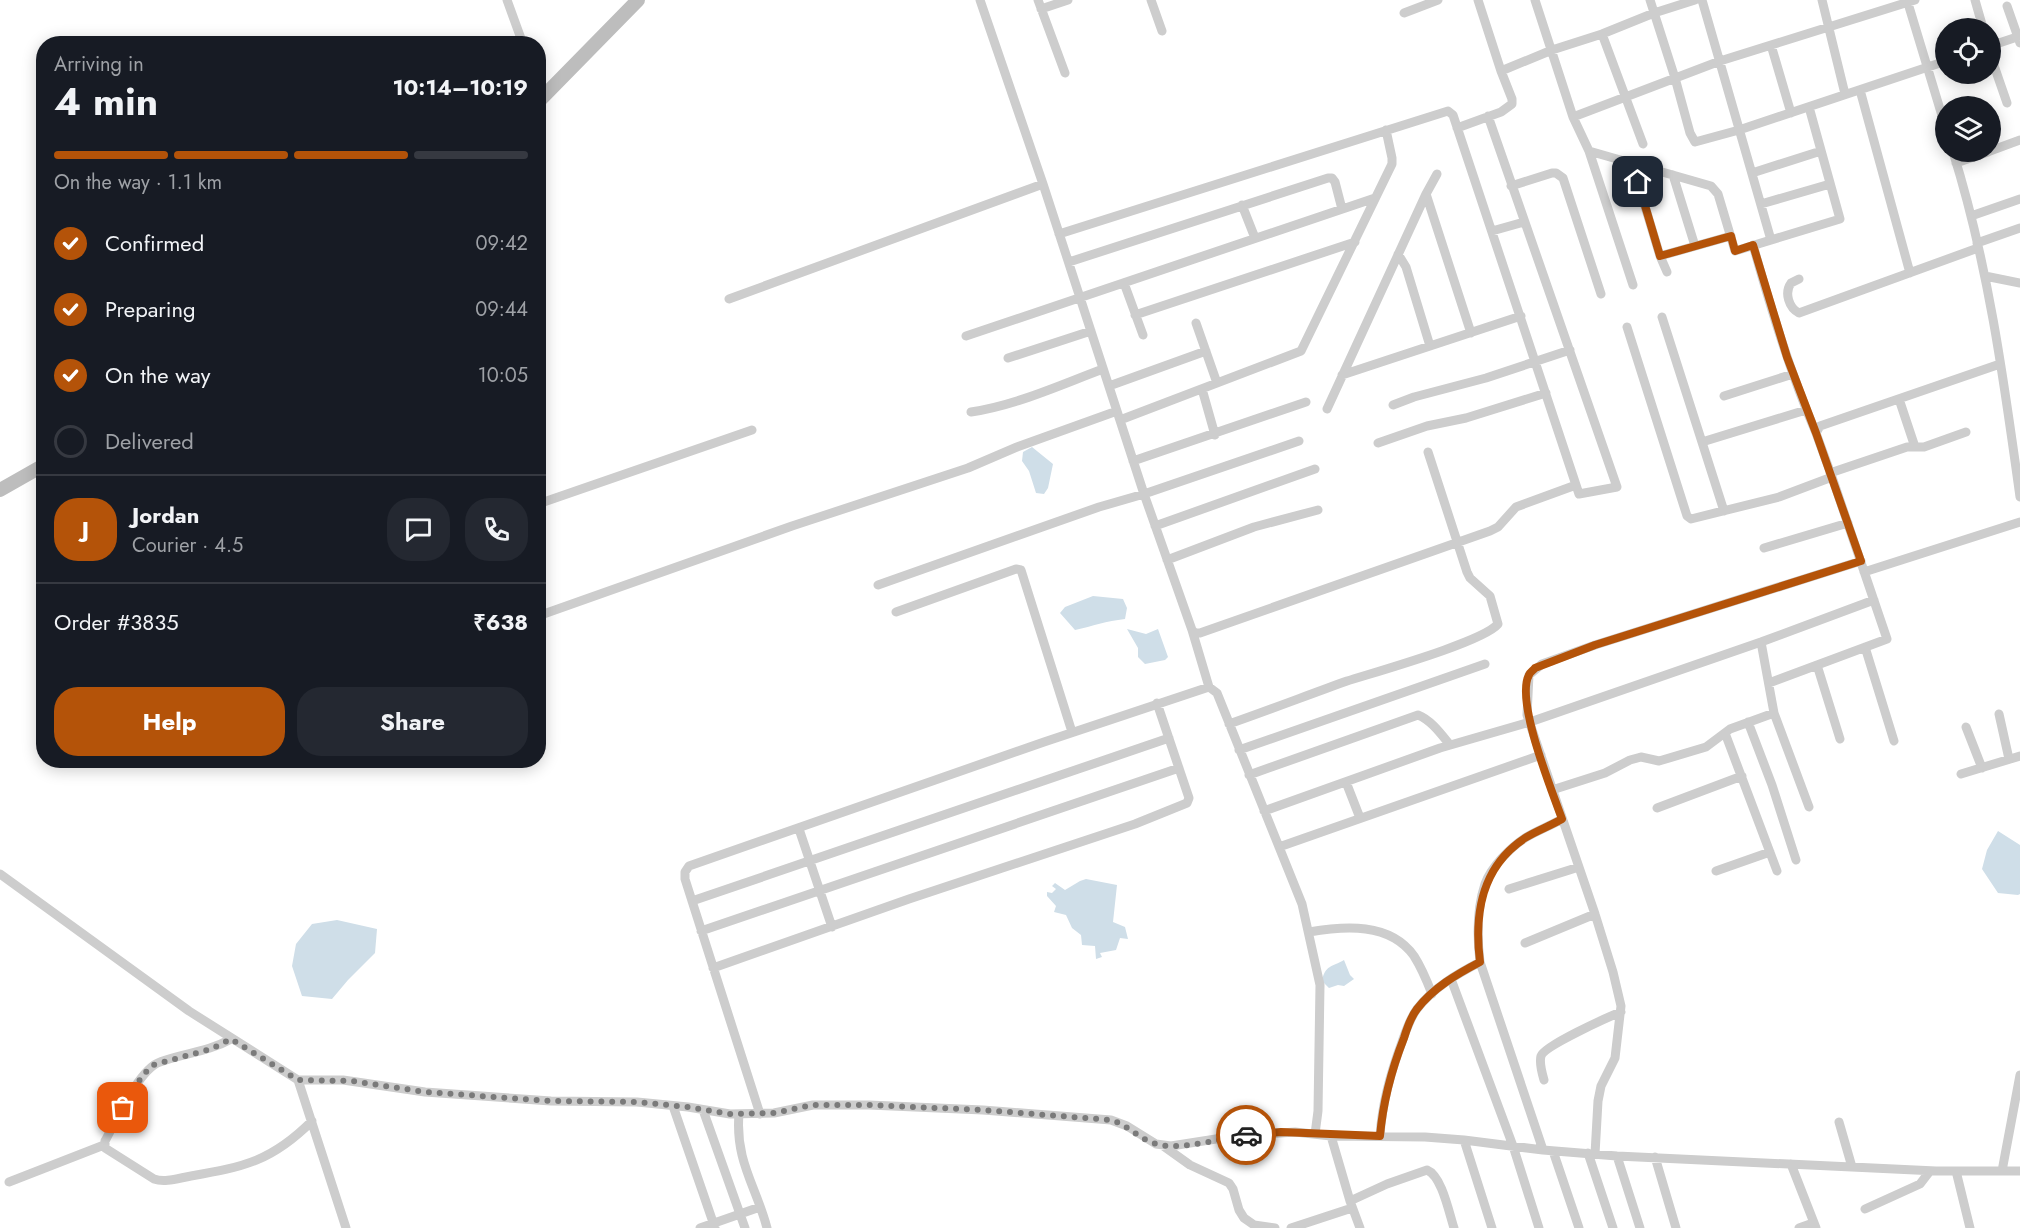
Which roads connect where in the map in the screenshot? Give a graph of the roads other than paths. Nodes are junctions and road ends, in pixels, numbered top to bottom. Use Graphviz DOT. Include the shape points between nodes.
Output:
graph roads {
  1 [pos="507,0"];
  2 [pos="638,0"];
  3 [pos="980,0"];
  4 [pos="1068,0"];
  5 [pos="1151,0"];
  6 [pos="1438,0"];
  7 [pos="1478,0"];
  8 [pos="1535,0"];
  9 [pos="1650,0"];
  10 [pos="1695,0"];
  11 [pos="1702,0"];
  12 [pos="1822,0"];
  13 [pos="1975,0"];
  14 [pos="1910,1"];
  15 [pos="1039,5"];
  16 [pos="2007,6"];
  17 [pos="1404,13"];
  18 [pos="1654,13"];
  19 [pos="1980,18"];
  20 [pos="1830,28"];
  21 [pos="1162,31"];
  22 [pos="1602,34"];
  23 [pos="520,36"];
  24 [pos="2019,38"];
  25 [pos="2001,43"];
  26 [pos="1771,45"];
  27 [pos="1552,50"];
  28 [pos="1720,61"];
  29 [pos="1935,64"];
  30 [pos="1926,67"];
  31 [pos="1501,71"];
  32 [pos="1065,73"];
  33 [pos="1675,78"];
  34 [pos="2000,84"];
  35 [pos="546,89"];
  36 [pos="1860,90"];
  37 [pos="1845,94"];
  38 [pos="1935,96"];
  39 [pos="1625,98"];
  40 [pos="2007,103"];
  41 [pos="1809,107"];
  42 [pos="1791,113"];
  43 [pos="1488,116"];
  44 [pos="1574,117"];
  45 [pos="1457,128"];
  46 [pos="1386,130"];
  47 [pos="1740,130"];
  48 [pos="2020,140"];
  49 [pos="1643,144"];
  50 [pos="2001,147"];
  51 [pos="1589,151"];
  52 [pos="1821,151"];
  53 [pos="1632,163"];
  54 [pos="1956,163"];
  55 [pos="1752,173"];
  56 [pos="1437,174"];
  57 [pos="1673,175"];
  58 [pos="1043,184"];
  59 [pos="1830,184"];
  60 [pos="1511,186"];
  61 [pos="1426,194"];
  62 [pos="1375,198"];
  63 [pos="2020,199"];
  64 [pos="1761,204"];
  65 [pos="1242,205"];
  66 [pos="1342,209"];
  67 [pos="1971,216"];
  68 [pos="1524,222"];
  69 [pos="2020,228"];
  70 [pos="1492,231"];
  71 [pos="1059,234"];
  72 [pos="1731,236"];
  73 [pos="1255,238"];
  74 [pos="1771,240"];
  75 [pos="1354,242"];
  76 [pos="1753,245"];
  77 [pos="1695,246"];
  78 [pos="1978,246"];
  79 [pos="1398,254"];
  80 [pos="1660,256"];
  81 [pos="1068,262"];
  82 [pos="1667,272"];
  83 [pos="1910,273"];
  84 [pos="1985,276"];
  85 [pos="1799,279"];
  86 [pos="1124,283"];
  87 [pos="2020,283"];
  88 [pos="1633,285"];
  89 [pos="1601,294"];
  90 [pos="1080,297"];
  91 [pos="729,299"];
  92 [pos="1135,315"];
  93 [pos="1521,316"];
  94 [pos="1662,317"];
  95 [pos="1196,323"];
  96 [pos="1627,327"];
  97 [pos="1091,331"];
  98 [pos="1470,333"];
  99 [pos="1143,335"];
  100 [pos="966,336"];
  101 [pos="1430,346"];
  102 [pos="1570,350"];
  103 [pos="1206,351"];
  104 [pos="1008,358"];
  105 [pos="1536,362"];
  106 [pos="2000,364"];
  107 [pos="1103,369"];
  108 [pos="1792,374"];
  109 [pos="1342,375"];
  110 [pos="1217,383"];
  111 [pos="1109,386"];
  112 [pos="1202,389"];
  113 [pos="1546,393"];
  114 [pos="1724,396"];
  115 [pos="1899,399"];
  116 [pos="1306,402"];
  117 [pos="1393,405"];
  118 [pos="1327,409"];
  119 [pos="1806,410"];
  120 [pos="970,412"];
  121 [pos="1118,415"];
  122 [pos="752,430"];
  123 [pos="1966,432"];
  124 [pos="1816,433"];
  125 [pos="1215,435"];
  126 [pos="1299,441"];
  127 [pos="1378,442"];
  128 [pos="1702,442"];
  129 [pos="1916,447"];
  130 [pos="1428,452"];
  131 [pos="1133,461"];
  132 [pos="1315,469"];
  133 [pos="36,470"];
  134 [pos="1831,475"];
  135 [pos="1576,485"];
  136 [pos="0,490"];
  137 [pos="1144,494"];
  138 [pos="2020,497"];
  139 [pos="546,501"];
  140 [pos="1318,510"];
  141 [pos="1724,512"];
  142 [pos="2020,522"];
  143 [pos="1848,523"];
  144 [pos="1155,526"];
  145 [pos="1456,542"];
  146 [pos="1764,548"];
  147 [pos="1167,560"];
  148 [pos="1861,561"];
  149 [pos="1864,572"];
  150 [pos="878,585"];
  151 [pos="1874,600"];
  152 [pos="896,612"];
  153 [pos="546,613"];
  154 [pos="1192,630"];
  155 [pos="1761,642"];
  156 [pos="1865,647"];
  157 [pos="1485,664"];
  158 [pos="1817,665"];
  159 [pos="1769,683"];
  160 [pos="1209,687"];
  161 [pos="1157,704"];
  162 [pos="1774,713"];
  163 [pos="2000,714"];
  164 [pos="1530,722"];
  165 [pos="1748,722"];
  166 [pos="1229,724"];
  167 [pos="1966,727"];
  168 [pos="1072,732"];
  169 [pos="1725,733"];
  170 [pos="1169,738"];
  171 [pos="1840,739"];
  172 [pos="1894,741"];
  173 [pos="1450,745"];
  174 [pos="1239,750"];
  175 [pos="1540,755"];
  176 [pos="2020,756"];
  177 [pos="2009,759"];
  178 [pos="1179,768"];
  179 [pos="1982,768"];
  180 [pos="1961,774"];
  181 [pos="1249,775"];
  182 [pos="1742,776"];
  183 [pos="1346,782"];
  184 [pos="1552,790"];
  185 [pos="1809,807"];
  186 [pos="1657,808"];
  187 [pos="1264,811"];
  188 [pos="1360,818"];
  189 [pos="1562,819"];
  190 [pos="799,829"];
  191 [pos="1278,847"];
  192 [pos="1770,852"];
  193 [pos="1796,860"];
  194 [pos="810,862"];
  195 [pos="1579,867"];
  196 [pos="1716,871"];
  197 [pos="1777,871"];
  198 [pos="0,874"];
  199 [pos="1509,889"];
  200 [pos="819,891"];
  201 [pos="692,901"];
  202 [pos="1595,914"];
  203 [pos="832,927"];
  204 [pos="702,931"];
  205 [pos="1309,932"];
  206 [pos="1525,943"];
  207 [pos="1480,962"];
  208 [pos="713,968"];
  209 [pos="1451,979"];
  210 [pos="1432,994"];
  211 [pos="1621,1012"];
  212 [pos="231,1039"];
  213 [pos="2020,1075"];
  214 [pos="298,1080"];
  215 [pos="1544,1080"];
  216 [pos="673,1106"];
  217 [pos="703,1110"];
  218 [pos="739,1114"];
  219 [pos="760,1114"];
  220 [pos="312,1121"];
  221 [pos="1839,1122"];
  222 [pos="1315,1134"];
  223 [pos="1331,1136"];
  224 [pos="1380,1136"];
  225 [pos="1464,1140"];
  226 [pos="104,1145"];
  227 [pos="1162,1145"];
  228 [pos="1512,1146"];
  229 [pos="1542,1150"];
  230 [pos="1553,1151"];
  231 [pos="1592,1154"];
  232 [pos="1617,1156"];
  233 [pos="1655,1157"];
  234 [pos="1791,1164"];
  235 [pos="1852,1167"];
  236 [pos="1929,1171"];
  237 [pos="1956,1171"];
  238 [pos="2002,1171"];
  239 [pos="2020,1171"];
  240 [pos="9,1182"];
  241 [pos="1351,1205"];
  242 [pos="760,1207"];
  243 [pos="1865,1209"];
  244 [pos="740,1214"];
  245 [pos="715,1226"];
  246 [pos="1814,1226"];
  247 [pos="346,1228"];
  248 [pos="700,1228"];
  249 [pos="745,1228"];
  250 [pos="766,1228"];
  251 [pos="1275,1228"];
  252 [pos="1291,1228"];
  253 [pos="1360,1228"];
  254 [pos="1454,1228"];
  255 [pos="1492,1228"];
  256 [pos="1539,1228"];
  257 [pos="1579,1228"];
  258 [pos="1613,1228"];
  259 [pos="1640,1228"];
  260 [pos="1676,1228"];
  261 [pos="1799,1228"];
  262 [pos="1970,1228"];
  1 -- 23 [label="street"];
  2 -- 35 [label="street"];
  3 -- 58 [label="street"];
  4 -- 15 [label="street"];
  5 -- 21 [label="street"];
  6 -- 17 [label="street"];
  7 -- 31 [label="street"];
  8 -- 27 [label="street"];
  9 -- 18 [label="street"];
  10 -- 18 [label="street"];
  11 -- 28 [label="street"];
  12 -- 20 [label="street"];
  13 -- 19 [label="street"];
  14 -- 20 [label="street"];
  14 -- 30 [label="street"];
  15 -- 32 [label="street"];
  16 -- 24 [label="street"];
  18 -- 22 [label="street"];
  18 -- 33 [label="street"];
  20 -- 26 [label="street"];
  20 -- 37 [label="street"];
  22 -- 27 [label="street"];
  22 -- 39 [label="street"];
  24 -- 25 [label="street"];
  26 -- 28 [label="street"];
  26 -- 42 [label="street"];
  27 -- 31 [label="street"];
  27 -- 44 [label="street"];
  28 -- 33 [label="street"];
  28 -- 47 [label="street"];
  29 -- 30 [label="street"];
  30 -- 36 [label="street"];
  30 -- 38 [label="street"];
  31 -- 43 [label="street" via="1512,104"];
  33 -- 39 [label="street"];
  33 -- 47 [label="street" via="1695,142"];
  34 -- 40 [label="street"];
  36 -- 37 [label="street"];
  36 -- 83 [label="street"];
  37 -- 41 [label="street"];
  39 -- 44 [label="street"];
  39 -- 49 [label="street"];
  41 -- 42 [label="street"];
  41 -- 52 [label="street"];
  42 -- 47 [label="street"];
  43 -- 45 [label="street"];
  43 -- 60 [label="street"];
  44 -- 51 [label="street"];
  45 -- 46 [label="street" via="1448,111"];
  45 -- 70 [label="street"];
  46 -- 62 [label="street" via="1392,164"];
  46 -- 71 [label="street"];
  47 -- 55 [label="street"];
  48 -- 50 [label="street"];
  51 -- 53 [label="street"];
  51 -- 88 [label="street"];
  52 -- 55 [label="street"];
  52 -- 59 [label="street"];
  53 -- 57 [label="street"];
  53 -- 80 [label="street"];
  54 -- 67 [label="street"];
  55 -- 64 [label="street"];
  56 -- 61 [label="street"];
  57 -- 72 [label="street" via="1711,186 1718,194"];
  57 -- 77 [label="street"];
  58 -- 71 [label="street"];
  58 -- 91 [label="street"];
  59 -- 64 [label="street"];
  59 -- 74 [label="street" via="1840,219"];
  60 -- 68 [label="street"];
  60 -- 89 [label="street" via="1552,173 1563,178"];
  61 -- 79 [label="street"];
  61 -- 98 [label="street"];
  62 -- 66 [label="street"];
  62 -- 75 [label="street"];
  63 -- 67 [label="street"];
  64 -- 74 [label="street"];
  65 -- 66 [label="street" via="1332,178"];
  65 -- 73 [label="street"];
  65 -- 81 [label="street"];
  66 -- 73 [label="street"];
  67 -- 78 [label="street"];
  68 -- 70 [label="street"];
  68 -- 102 [label="street"];
  69 -- 78 [label="street"];
  70 -- 93 [label="street"];
  71 -- 81 [label="street"];
  72 -- 76 [label="street" via="1735,251"];
  72 -- 77 [label="street"];
  73 -- 86 [label="street"];
  74 -- 76 [label="street"];
  75 -- 92 [label="street"];
  75 -- 110 [label="street" via="1301,351"];
  76 -- 108 [label="street"];
  77 -- 80 [label="street"];
  78 -- 83 [label="street"];
  78 -- 84 [label="street"];
  79 -- 101 [label="street" via="1406,267"];
  79 -- 109 [label="street"];
  80 -- 82 [label="street"];
  81 -- 90 [label="street"];
  83 -- 85 [label="street" via="1799,313 1792,308 1787,293 1791,283"];
  84 -- 87 [label="street"];
  84 -- 106 [label="street"];
  86 -- 90 [label="street"];
  86 -- 92 [label="street"];
  90 -- 97 [label="street"];
  90 -- 100 [label="street"];
  92 -- 99 [label="street"];
  93 -- 98 [label="street"];
  93 -- 105 [label="street"];
  94 -- 128 [label="street"];
  95 -- 103 [label="street"];
  96 -- 141 [label="street" via="1687,516 1691,519"];
  97 -- 104 [label="street"];
  97 -- 107 [label="street"];
  98 -- 101 [label="street"];
  101 -- 109 [label="street"];
  102 -- 105 [label="street"];
  102 -- 135 [label="street" via="1617,487 1579,494"];
  103 -- 110 [label="street"];
  103 -- 111 [label="street"];
  105 -- 113 [label="street"];
  105 -- 117 [label="street"];
  106 -- 115 [label="street"];
  106 -- 138 [label="street"];
  107 -- 111 [label="street"];
  107 -- 120 [label="street" via="1025,399"];
  108 -- 114 [label="street"];
  108 -- 119 [label="street"];
  109 -- 118 [label="street"];
  110 -- 112 [label="street"];
  111 -- 121 [label="street"];
  112 -- 121 [label="street"];
  112 -- 125 [label="street"];
  113 -- 127 [label="street"];
  113 -- 135 [label="street"];
  115 -- 124 [label="street" via="1820,426"];
  115 -- 129 [label="street"];
  116 -- 125 [label="street"];
  119 -- 124 [label="street"];
  119 -- 128 [label="street"];
  121 -- 131 [label="street"];
  121 -- 153 [label="street" via="1038,439 968,468"];
  122 -- 139 [label="street"];
  123 -- 129 [label="street"];
  124 -- 134 [label="street"];
  125 -- 131 [label="street"];
  126 -- 137 [label="street"];
  128 -- 141 [label="street"];
  129 -- 134 [label="street"];
  130 -- 145 [label="street"];
  131 -- 137 [label="street"];
  132 -- 144 [label="street"];
  133 -- 136 [label="street"];
  134 -- 141 [label="street" via="1779,497"];
  134 -- 143 [label="street"];
  135 -- 145 [label="street" via="1525,503 1510,512 1498,527"];
  137 -- 144 [label="street"];
  137 -- 150 [label="street"];
  140 -- 147 [label="street" via="1254,527"];
  142 -- 149 [label="street"];
  143 -- 146 [label="street"];
  143 -- 148 [label="street"];
  144 -- 147 [label="street"];
  145 -- 154 [label="street" via="1200,633"];
  145 -- 166 [label="street" via="1470,578 1490,596 1498,624 1495,628"];
  147 -- 154 [label="street"];
  148 -- 149 [label="street"];
  148 -- 164 [label="street" via="1542,664 1529,675"];
  149 -- 151 [label="street"];
  151 -- 155 [label="street"];
  151 -- 156 [label="street" via="1887,639"];
  152 -- 168 [label="street" via="1021,570"];
  154 -- 160 [label="street"];
  155 -- 159 [label="street"];
  155 -- 164 [label="street"];
  156 -- 158 [label="street"];
  156 -- 172 [label="street"];
  157 -- 174 [label="street"];
  158 -- 159 [label="street"];
  158 -- 171 [label="street"];
  159 -- 162 [label="street"];
  160 -- 161 [label="street"];
  160 -- 166 [label="street" via="1217,693"];
  161 -- 168 [label="street"];
  161 -- 170 [label="street"];
  162 -- 165 [label="street"];
  162 -- 185 [label="street"];
  163 -- 177 [label="street"];
  164 -- 173 [label="street"];
  164 -- 175 [label="street"];
  165 -- 169 [label="street"];
  165 -- 193 [label="street"];
  166 -- 174 [label="street"];
  167 -- 179 [label="street"];
  168 -- 190 [label="street"];
  169 -- 182 [label="street"];
  169 -- 184 [label="street" via="1706,747 1659,761 1635,758 1605,773"];
  170 -- 178 [label="street"];
  170 -- 194 [label="street"];
  173 -- 181 [label="street" via="1418,715"];
  173 -- 183 [label="street"];
  174 -- 181 [label="street"];
  175 -- 184 [label="street"];
  175 -- 188 [label="street"];
  176 -- 177 [label="street"];
  177 -- 179 [label="street"];
  178 -- 200 [label="street"];
  178 -- 203 [label="street" via="1189,798 1183,805"];
  179 -- 180 [label="street"];
  181 -- 187 [label="street"];
  182 -- 186 [label="street"];
  182 -- 192 [label="street"];
  183 -- 187 [label="street"];
  183 -- 188 [label="street"];
  184 -- 189 [label="street"];
  187 -- 191 [label="street"];
  188 -- 191 [label="street"];
  189 -- 195 [label="street"];
  189 -- 207 [label="street" via="1524,838 1486,882 1480,907"];
  190 -- 194 [label="street"];
  190 -- 201 [label="street" via="689,866 685,879"];
  191 -- 205 [label="street" via="1302,904"];
  192 -- 196 [label="street"];
  192 -- 197 [label="street"];
  194 -- 200 [label="street"];
  194 -- 201 [label="street"];
  195 -- 199 [label="street"];
  195 -- 202 [label="street"];
  198 -- 212 [label="street"];
  200 -- 203 [label="street"];
  200 -- 204 [label="street"];
  201 -- 204 [label="street"];
  202 -- 206 [label="street"];
  202 -- 211 [label="street"];
  203 -- 208 [label="street"];
  204 -- 208 [label="street"];
  205 -- 210 [label="street" via="1361,928 1401,943 1415,957"];
  205 -- 222 [label="street" via="1321,1005"];
  207 -- 209 [label="street"];
  207 -- 229 [label="street"];
  208 -- 219 [label="street"];
  209 -- 210 [label="street"];
  209 -- 228 [label="street"];
  210 -- 224 [label="street" via="1417,1009 1394,1064 1384,1097"];
  211 -- 215 [label="street" via="1543,1052 1540,1058"];
  211 -- 231 [label="street" via="1615,1058 1601,1086"];
  212 -- 214 [label="street"];
  212 -- 226 [label="street" via="211,1049 160,1062 147,1070"];
  213 -- 238 [label="street"];
  214 -- 216 [label="street" via="343,1080 425,1092 551,1101"];
  214 -- 220 [label="street"];
  216 -- 217 [label="street"];
  216 -- 245 [label="street"];
  217 -- 218 [label="street"];
  217 -- 244 [label="street"];
  218 -- 219 [label="street"];
  218 -- 242 [label="street" via="740,1149"];
  219 -- 227 [label="street" via="813,1105 983,1110 1111,1120"];
  220 -- 226 [label="street" via="284,1146 248,1165 165,1180 154,1179 107,1151"];
  220 -- 247 [label="street"];
  221 -- 235 [label="street"];
  222 -- 223 [label="street"];
  222 -- 227 [label="street" via="1281,1132"];
  223 -- 224 [label="street"];
  223 -- 241 [label="street"];
  224 -- 225 [label="street"];
  225 -- 228 [label="street"];
  225 -- 255 [label="street"];
  226 -- 240 [label="street"];
  227 -- 251 [label="street" via="1190,1165 1229,1183 1244,1218 1254,1225"];
  228 -- 229 [label="street"];
  228 -- 256 [label="street"];
  229 -- 230 [label="street"];
  230 -- 231 [label="street"];
  230 -- 257 [label="street"];
  231 -- 232 [label="street"];
  231 -- 258 [label="street"];
  232 -- 233 [label="street"];
  232 -- 259 [label="street"];
  233 -- 234 [label="street"];
  233 -- 260 [label="street"];
  234 -- 235 [label="street"];
  234 -- 246 [label="street"];
  235 -- 236 [label="street"];
  236 -- 237 [label="street"];
  236 -- 243 [label="street" via="1920,1184"];
  237 -- 238 [label="street"];
  237 -- 262 [label="street"];
  238 -- 239 [label="street"];
  241 -- 252 [label="street"];
  241 -- 253 [label="street"];
  241 -- 254 [label="street" via="1387,1184 1427,1170 1438,1180"];
  242 -- 244 [label="street"];
  242 -- 250 [label="street"];
  244 -- 245 [label="street"];
  244 -- 249 [label="street"];
  245 -- 248 [label="street"];
  246 -- 261 [label="street"];
}
